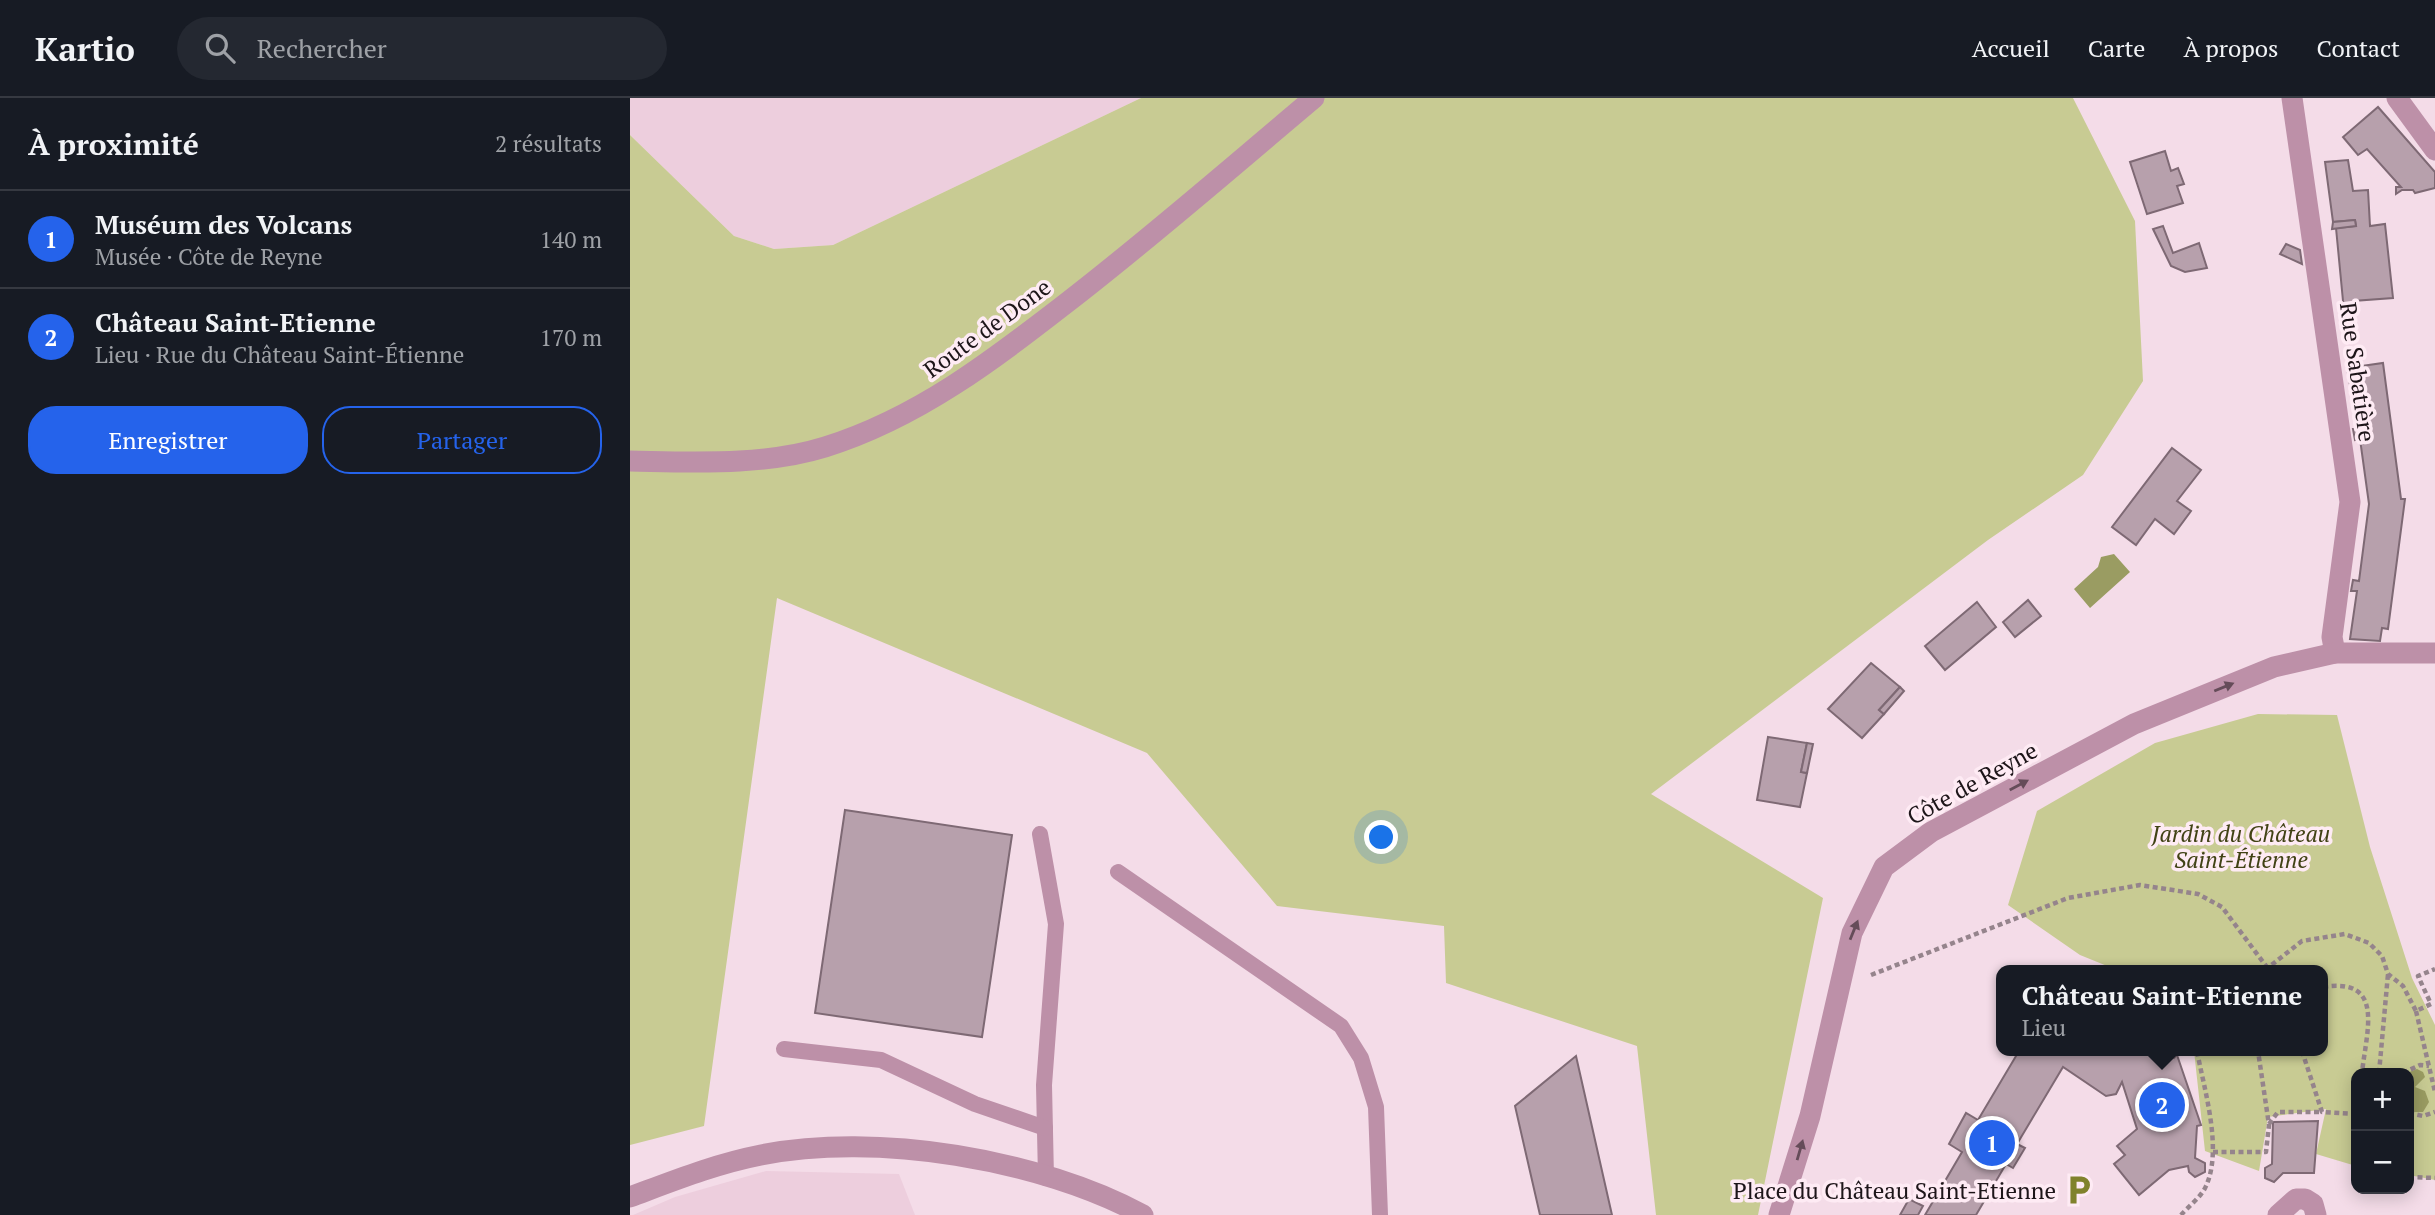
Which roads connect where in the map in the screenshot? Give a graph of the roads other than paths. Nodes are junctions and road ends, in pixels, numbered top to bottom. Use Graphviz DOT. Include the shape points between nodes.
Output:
graph roads {
  1 [pos="1314,98"];
  2 [pos="2292,98"];
  3 [pos="2397,98"];
  4 [pos="2435,149"];
  5 [pos="630,461"];
  6 [pos="2335,653"];
  7 [pos="2435,653"];
  8 [pos="1040,834"];
  9 [pos="1118,872"];
  10 [pos="783,1049"];
  11 [pos="1045,1128"];
  12 [pos="1046,1178"];
  13 [pos="630,1197"];
  14 [pos="1143,1215"];
  15 [pos="1380,1215"];
  16 [pos="1779,1215"];
  17 [pos="2278,1215"];
  18 [pos="2316,1215"];
  1 -- 5 [label="street, Route de Done" via="1104,274 1000,355 919,408 822,448 775,457"];
  2 -- 6 [label="street, Rue Sabatière" via="2350,502 2332,637"];
  3 -- 4 [label="street"];
  6 -- 7 [label="street, Côte de Reyne"];
  16 -- 6 [label="street, Côte de Reyne, one-way" via="1810,1116 1852,933 1884,867 1931,832 2134,724 2274,667"];
  8 -- 11 [label="lane" via="1056,924"];
  9 -- 15 [label="lane" via="1341,1026 1361,1058 1376,1107"];
  10 -- 11 [label="lane" via="881,1060 975,1104"];
  11 -- 12 [label="lane"];
  12 -- 13 [label="street" via="932,1151 829,1147 764,1154 707,1168"];
  12 -- 14 [label="street"];
  17 -- 18 [label="street" via="2296,1199 2305,1199 2313,1204"];
}
